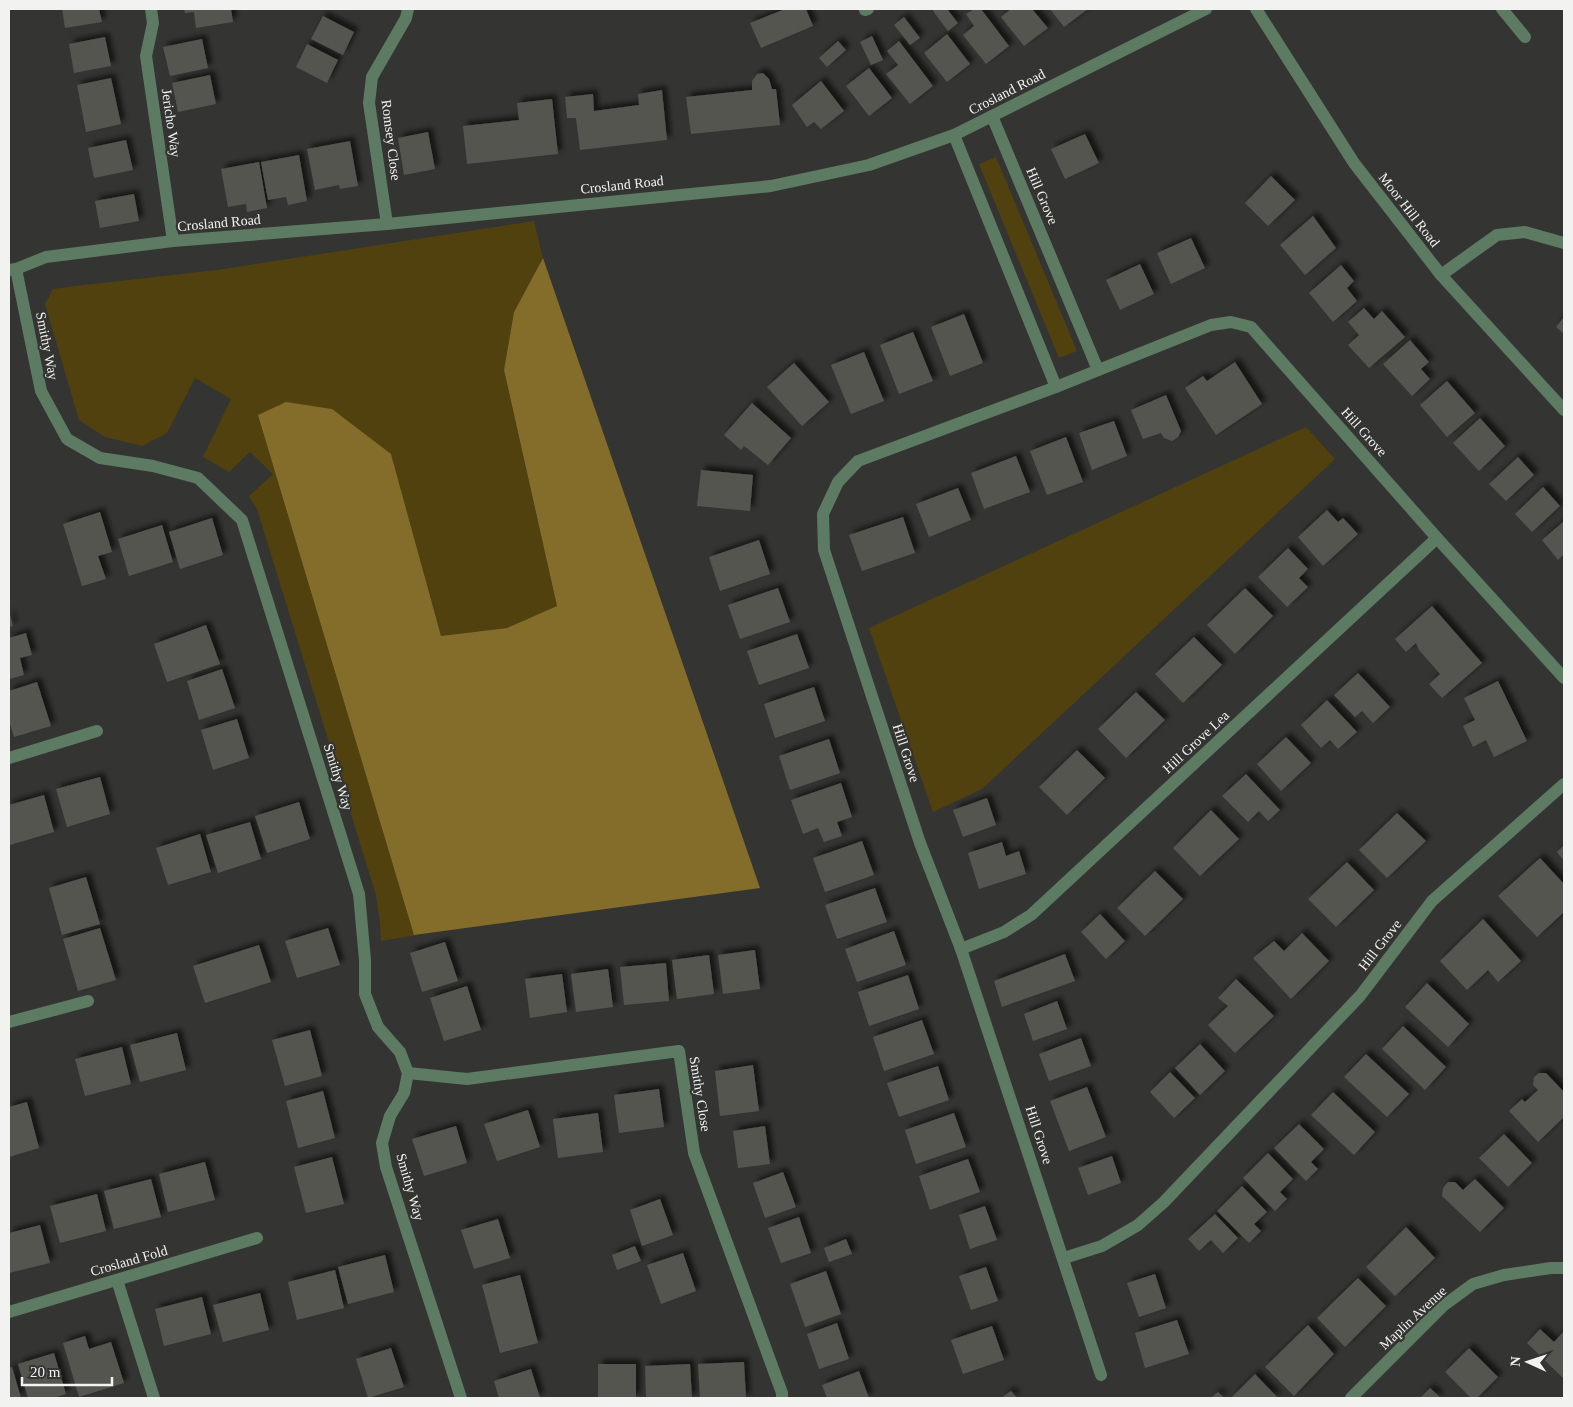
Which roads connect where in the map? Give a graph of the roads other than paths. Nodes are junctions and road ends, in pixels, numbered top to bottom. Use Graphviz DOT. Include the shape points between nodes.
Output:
graph roads {
  1 [pos="151,9"];
  2 [pos="408,9"];
  3 [pos="1206,9"];
  4 [pos="1256,9"];
  5 [pos="1502,9"];
  6 [pos="1525,37"];
  7 [pos="992,116"];
  8 [pos="954,135"];
  9 [pos="388,224"];
  10 [pos="173,242"];
  11 [pos="1564,242"];
  12 [pos="13,270"];
  13 [pos="1441,275"];
  14 [pos="1098,370"];
  15 [pos="1056,387"];
  16 [pos="1564,410"];
  17 [pos="1437,538"];
  18 [pos="1564,678"];
  19 [pos="97,731"];
  20 [pos="9,758"];
  21 [pos="1564,784"];
  22 [pos="961,949"];
  23 [pos="88,1001"];
  24 [pos="9,1022"];
  25 [pos="408,1073"];
  26 [pos="258,1238"];
  27 [pos="1064,1258"];
  28 [pos="1564,1268"];
  29 [pos="117,1280"];
  30 [pos="9,1312"];
  31 [pos="1101,1375"];
  32 [pos="154,1398"];
  33 [pos="460,1398"];
  34 [pos="782,1398"];
  35 [pos="1351,1398"];
  1 -- 10 [label="street, Jericho Way" via="153,23 146,56"];
  2 -- 9 [label="street, Romsey Close" via="372,77 369,104"];
  3 -- 7 [label="street, Crosland Road"];
  4 -- 13 [label="street, Moor Hill Road" via="1354,163"];
  5 -- 6 [label="street"];
  7 -- 8 [label="street, Crosland Road"];
  7 -- 14 [label="street, Hill Grove"];
  8 -- 9 [label="street, Crosland Road" via="869,166 771,186"];
  8 -- 15 [label="street"];
  9 -- 10 [label="street, Crosland Road"];
  10 -- 12 [label="street, Crosland Road" via="46,257"];
  11 -- 13 [label="street" via="1525,232 1498,235"];
  12 -- 25 [label="street, Smithy Way" via="41,391 67,439 100,458 153,466 198,478 242,520 359,894 365,994 378,1027 400,1052"];
  13 -- 16 [label="street, Moor Hill Road"];
  14 -- 15 [label="street, Hill Grove"];
  14 -- 17 [label="street, Hill Grove" via="1211,325 1231,322 1251,327"];
  15 -- 22 [label="street, Hill Grove" via="858,460 838,482 823,514 824,550 920,843"];
  17 -- 18 [label="street, Hill Grove"];
  17 -- 22 [label="street, Hill Grove Lea" via="1031,915 1004,932"];
  19 -- 20 [label="street"];
  21 -- 27 [label="street, Hill Grove" via="1432,901 1360,996 1164,1202 1138,1225 1102,1246"];
  22 -- 27 [label="street, Hill Grove"];
  23 -- 24 [label="street"];
  25 -- 33 [label="street, Smithy Way" via="404,1093 390,1116 382,1143 386,1167"];
  25 -- 34 [label="street, Smithy Close" via="467,1079 679,1051 694,1153"];
  26 -- 29 [label="street, Crosland Fold"];
  27 -- 31 [label="street, Hill Grove"];
  28 -- 35 [label="street, Maplin Avenue" via="1504,1274 1473,1284 1443,1306"];
  29 -- 30 [label="street, Crosland Fold"];
  29 -- 32 [label="street"];
}
